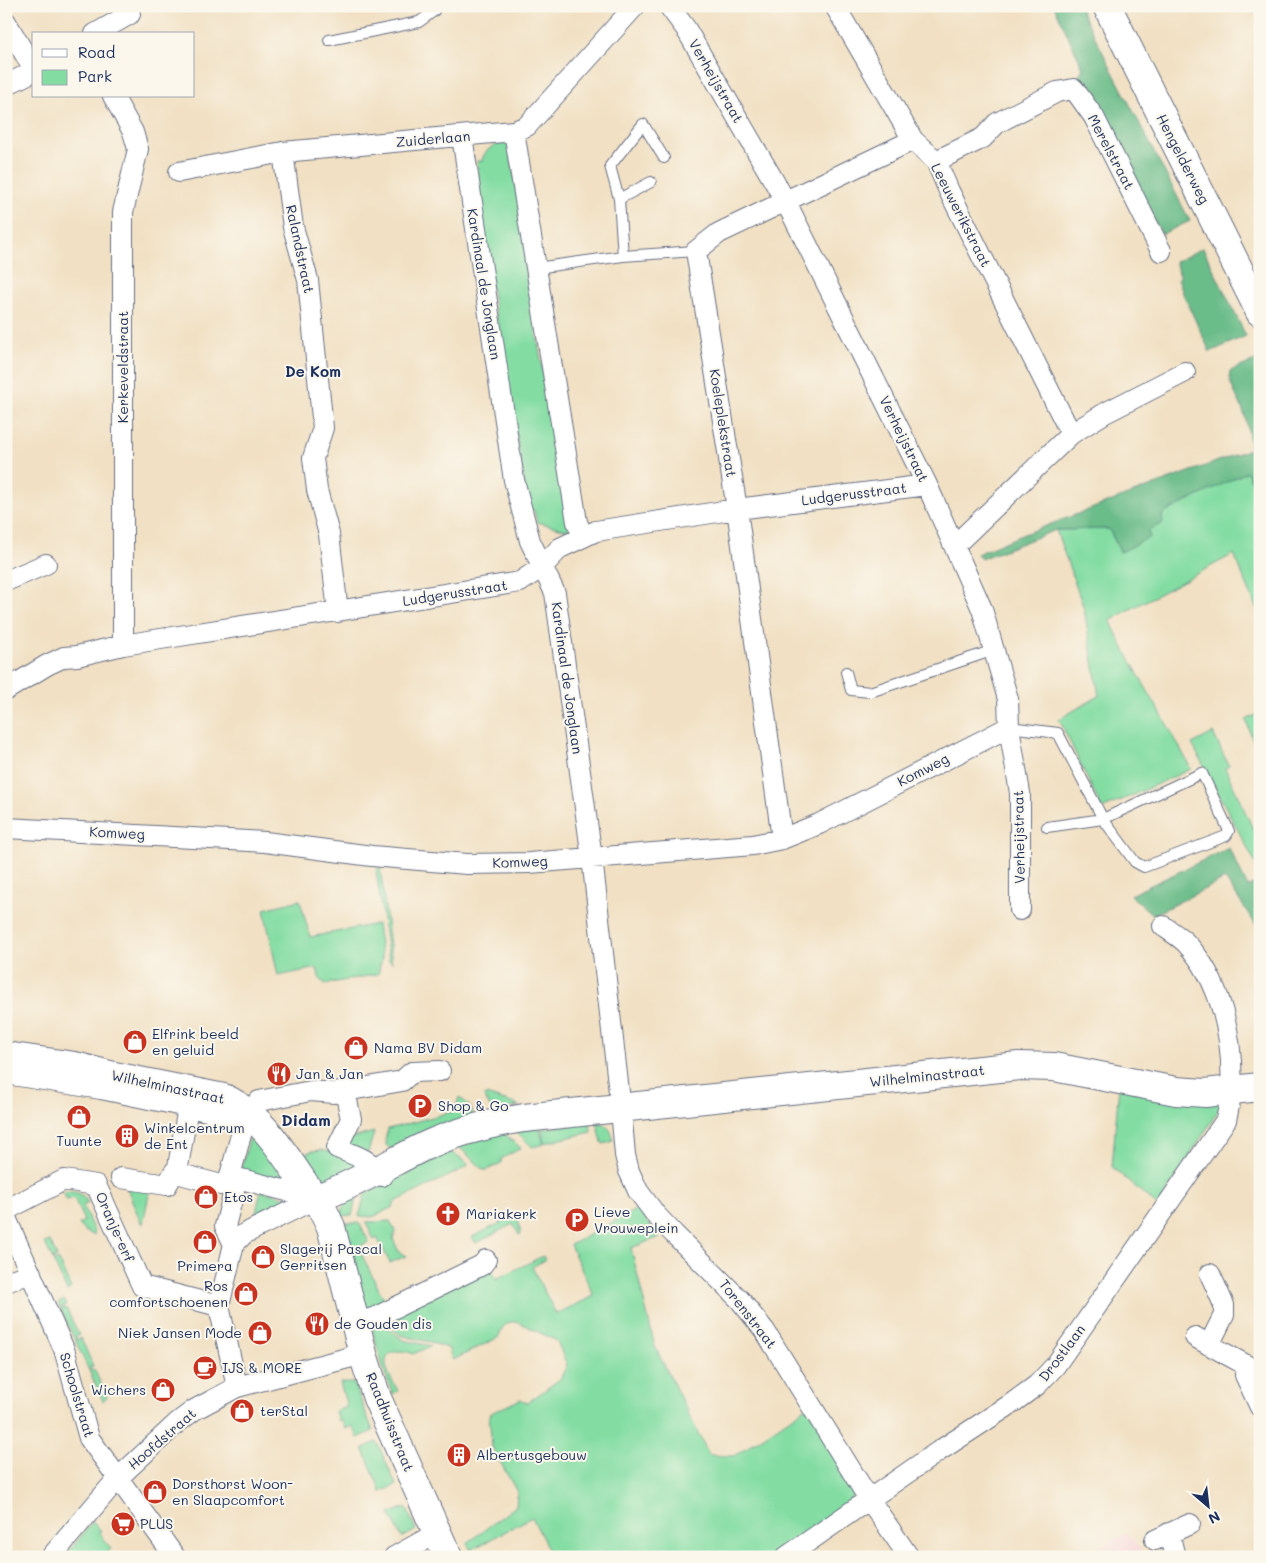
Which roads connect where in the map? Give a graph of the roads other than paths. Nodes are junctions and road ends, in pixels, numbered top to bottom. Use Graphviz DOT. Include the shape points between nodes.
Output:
graph roads {
  1 [pos="434,6"];
  2 [pos="635,6"];
  3 [pos="669,6"];
  4 [pos="835,6"];
  5 [pos="1107,6"];
  6 [pos="130,14"];
  7 [pos="6,22"];
  8 [pos="98,32"];
  9 [pos="329,40"];
  10 [pos="32,67"];
  11 [pos="32,71"];
  12 [pos="6,86"];
  13 [pos="114,98"];
  14 [pos="514,131"];
  15 [pos="462,136"];
  16 [pos="913,140"];
  17 [pos="283,152"];
  18 [pos="664,158"];
  19 [pos="936,161"];
  20 [pos="179,172"];
  21 [pos="651,182"];
  22 [pos="619,199"];
  23 [pos="786,202"];
  24 [pos="1161,250"];
  25 [pos="696,251"];
  26 [pos="623,256"];
  27 [pos="536,268"];
  28 [pos="1260,312"];
  29 [pos="1185,372"];
  30 [pos="1071,434"];
  31 [pos="927,486"];
  32 [pos="737,509"];
  33 [pos="583,538"];
  34 [pos="955,545"];
  35 [pos="46,564"];
  36 [pos="542,567"];
  37 [pos="6,582"];
  38 [pos="338,612"];
  39 [pos="123,645"];
  40 [pos="994,650"];
  41 [pos="846,672"];
  42 [pos="6,690"];
  43 [pos="1009,727"];
  44 [pos="1103,819"];
  45 [pos="1047,827"];
  46 [pos="6,828"];
  47 [pos="782,839"];
  48 [pos="592,858"];
  49 [pos="1020,910"];
  50 [pos="1163,926"];
  51 [pos="440,1071"];
  52 [pos="7,1073"];
  53 [pos="1260,1087"];
  54 [pos="345,1091"];
  55 [pos="1231,1091"];
  56 [pos="188,1107"];
  57 [pos="621,1109"];
  58 [pos="248,1116"];
  59 [pos="177,1172"];
  60 [pos="380,1173"];
  61 [pos="121,1178"];
  62 [pos="225,1184"];
  63 [pos="307,1198"];
  64 [pos="6,1210"];
  65 [pos="6,1218"];
  66 [pos="234,1244"];
  67 [pos="486,1260"];
  68 [pos="31,1272"];
  69 [pos="1210,1274"];
  70 [pos="6,1282"];
  71 [pos="219,1306"];
  72 [pos="355,1323"];
  73 [pos="363,1354"];
  74 [pos="1253,1358"];
  75 [pos="237,1387"];
  76 [pos="1260,1407"];
  77 [pos="118,1478"];
  78 [pos="869,1499"];
  79 [pos="1190,1524"];
  80 [pos="437,1533"];
  81 [pos="51,1557"];
  82 [pos="175,1557"];
  83 [pos="394,1557"];
  84 [pos="448,1557"];
  85 [pos="786,1557"];
  86 [pos="909,1557"];
  87 [pos="1175,1557"];
  1 -- 9 [label="lane" via="434,11 420,22"];
  2 -- 14 [label="street, Zuiderlaan" via="527,126"];
  3 -- 23 [label="street, Verheijstraat" via="686,29"];
  4 -- 16 [label="street, Leeuwerikstraat"];
  5 -- 28 [label="street, Hengelderweg"];
  6 -- 8 [label="street"];
  7 -- 10 [label="street"];
  11 -- 12 [label="street"];
  13 -- 39 [label="street, Kerkeveldstraat" via="133,132 138,149 123,212"];
  14 -- 15 [label="street, Zuiderlaan"];
  14 -- 27 [label="street"];
  15 -- 17 [label="street, Zuiderlaan"];
  15 -- 36 [label="street, Kardinaal de Jonglaan" via="514,480 530,541"];
  16 -- 19 [label="street, Leeuwerikstraat"];
  16 -- 23 [label="street"];
  17 -- 20 [label="street, Zuiderlaan"];
  17 -- 38 [label="street, Ralandstraat" via="292,227 308,280 324,428 313,458 316,490 329,534"];
  18 -- 22 [label="lane" via="643,124 610,166"];
  19 -- 24 [label="street, Merelstraat" via="983,138 997,123 1057,92 1074,89 1094,117"];
  19 -- 30 [label="street, Leeuwerikstraat"];
  21 -- 22 [label="lane"];
  22 -- 26 [label="lane"];
  23 -- 25 [label="street" via="719,233"];
  23 -- 31 [label="street, Verheijstraat"];
  25 -- 26 [label="lane"];
  25 -- 32 [label="street, Koeleplekstraat"];
  26 -- 27 [label="lane"];
  27 -- 33 [label="street" via="577,522"];
  29 -- 30 [label="street"];
  30 -- 34 [label="street"];
  31 -- 32 [label="street, Ludgerusstraat"];
  31 -- 34 [label="street, Verheijstraat"];
  32 -- 33 [label="street, Ludgerusstraat" via="596,531"];
  32 -- 47 [label="street, Koeleplekstraat"];
  33 -- 36 [label="street, Ludgerusstraat" via="560,548"];
  34 -- 40 [label="street, Verheijstraat" via="982,609"];
  35 -- 37 [label="street"];
  36 -- 38 [label="street, Ludgerusstraat" via="520,582"];
  36 -- 48 [label="street, Kardinaal de Jonglaan" via="555,593"];
  38 -- 39 [label="street, Ludgerusstraat"];
  39 -- 42 [label="street, Ludgerusstraat" via="64,657"];
  40 -- 41 [label="lane" via="870,692 852,690"];
  40 -- 43 [label="street, Verheijstraat" via="1008,699"];
  43 -- 44 [label="lane" via="1058,733"];
  43 -- 47 [label="street, Komweg" via="819,824"];
  43 -- 49 [label="street, Verheijstraat" via="1020,793"];
  44 -- 44 [label="lane" via="1202,773 1229,831 1226,836 1144,867 1135,862"];
  44 -- 45 [label="lane"];
  46 -- 48 [label="street, Komweg" via="265,842 468,864"];
  47 -- 48 [label="street, Komweg" via="753,845"];
  48 -- 57 [label="street, Kardinaal de Jonglaan"];
  50 -- 55 [label="street, Drostlaan" via="1185,943 1205,969 1224,1012 1230,1047"];
  51 -- 54 [label="street" via="412,1072 402,1081"];
  52 -- 56 [label="street, Wilhelminastraat"];
  52 -- 63 [label="street, Wilhelminastraat" via="75,1066 208,1094 236,1103 262,1125"];
  53 -- 55 [label="street, Wilhelminastraat"];
  54 -- 58 [label="street" via="310,1091 259,1101"];
  54 -- 60 [label="street" via="351,1119 337,1148 360,1158"];
  55 -- 57 [label="street, Wilhelminastraat" via="1176,1091 1054,1067 1019,1066"];
  55 -- 78 [label="street, Drostlaan" via="1226,1120 1055,1366 1037,1385"];
  56 -- 58 [label="street, Wilhelminastraat" via="231,1116"];
  56 -- 59 [label="street, Wilhelminastraat"];
  57 -- 60 [label="street" via="500,1121 442,1139"];
  57 -- 78 [label="street, Torenstraat" via="625,1154 638,1191 656,1215 740,1300 765,1332"];
  58 -- 62 [label="street"];
  59 -- 61 [label="street" via="167,1185"];
  59 -- 62 [label="street"];
  60 -- 63 [label="street" via="335,1192"];
  62 -- 63 [label="street" via="241,1179"];
  62 -- 66 [label="street" via="234,1192 225,1226"];
  63 -- 66 [label="street" via="244,1234"];
  63 -- 72 [label="street, Raadhuisstraat" via="324,1212 335,1241"];
  64 -- 71 [label="street, Oranje-erf" via="64,1180 96,1185 142,1286"];
  65 -- 68 [label="street, Schoolstraat"];
  66 -- 71 [label="street"];
  67 -- 72 [label="street" via="376,1317"];
  68 -- 70 [label="street"];
  68 -- 77 [label="street, Schoolstraat" via="64,1349 89,1438"];
  69 -- 74 [label="street" via="1224,1305 1224,1315 1202,1341"];
  71 -- 75 [label="street"];
  72 -- 73 [label="street, Raadhuisstraat"];
  73 -- 75 [label="street, Hoofdstraat"];
  73 -- 80 [label="street, Raadhuisstraat" via="377,1398"];
  74 -- 76 [label="street" via="1245,1375"];
  75 -- 77 [label="street, Hoofdstraat" via="177,1423"];
  77 -- 81 [label="street, Hoofdstraat"];
  77 -- 82 [label="street, Schoolstraat"];
  78 -- 85 [label="street, Drostlaan"];
  78 -- 86 [label="street, Torenstraat"];
  79 -- 87 [label="street" via="1162,1537"];
  80 -- 83 [label="street"];
  80 -- 84 [label="street, Raadhuisstraat"];
}
